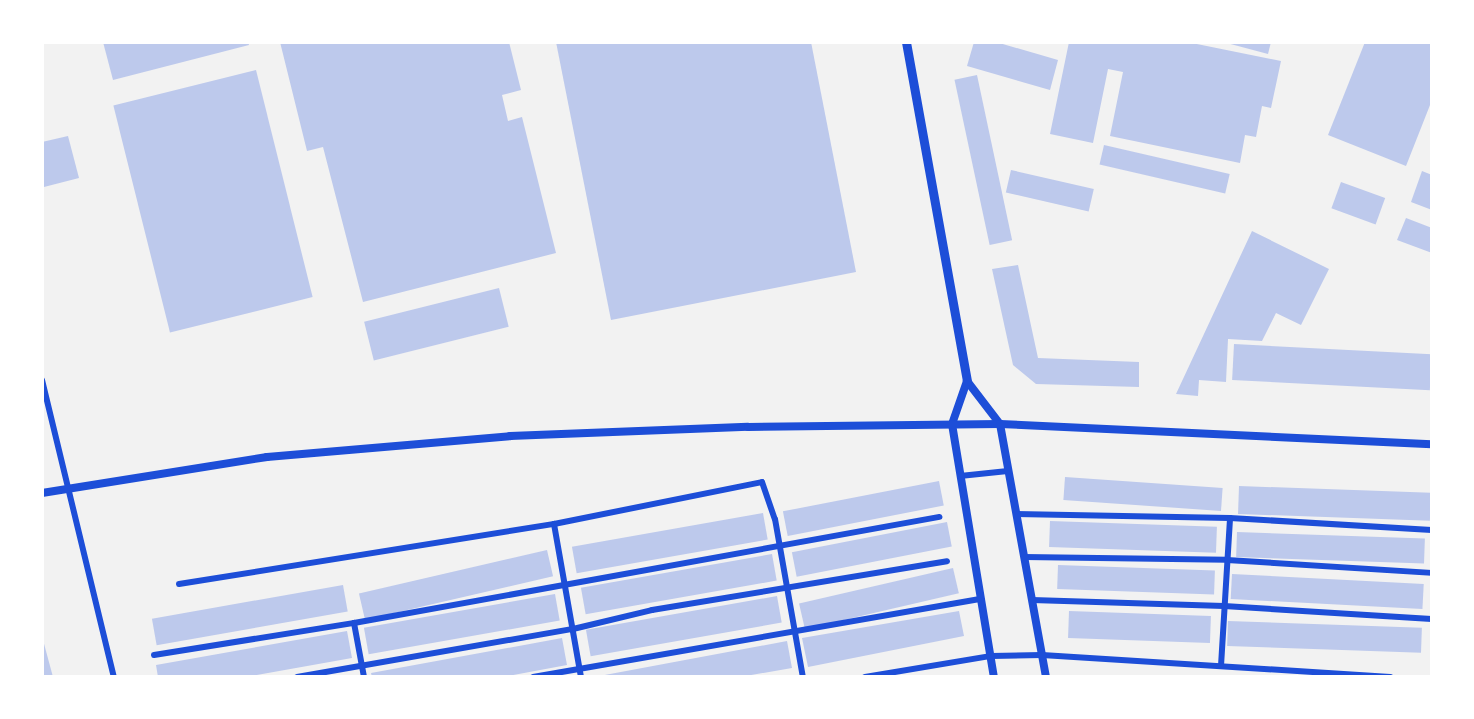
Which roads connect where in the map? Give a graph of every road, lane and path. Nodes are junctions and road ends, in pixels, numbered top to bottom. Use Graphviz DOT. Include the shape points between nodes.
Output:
graph roads {
  1 [pos="906,42"];
  2 [pos="42,380"];
  3 [pos="967,381"];
  4 [pos="1000,424"];
  5 [pos="952,425"];
  6 [pos="1432,444"];
  7 [pos="1008,471"];
  8 [pos="960,475"];
  9 [pos="69,488"];
  10 [pos="42,493"];
  11 [pos="1016,514"];
  12 [pos="939,517"];
  13 [pos="1230,518"];
  14 [pos="554,524"];
  15 [pos="1432,530"];
  16 [pos="780,546"];
  17 [pos="1024,557"];
  18 [pos="1227,560"];
  19 [pos="947,561"];
  20 [pos="1432,573"];
  21 [pos="179,584"];
  22 [pos="565,584"];
  23 [pos="787,587"];
  24 [pos="981,600"];
  25 [pos="1032,600"];
  26 [pos="1224,606"];
  27 [pos="1432,619"];
  28 [pos="354,623"];
  29 [pos="573,629"];
  30 [pos="795,631"];
  31 [pos="154,655"];
  32 [pos="1042,655"];
  33 [pos="990,656"];
  34 [pos="362,666"];
  35 [pos="1221,666"];
  36 [pos="580,668"];
  37 [pos="1339,675"];
  38 [pos="114,677"];
  39 [pos="296,677"];
  40 [pos="364,677"];
  41 [pos="533,677"];
  42 [pos="581,677"];
  43 [pos="803,677"];
  44 [pos="865,677"];
  45 [pos="994,677"];
  46 [pos="1046,677"];
  47 [pos="1390,677"];
  1 -- 3 [label="main road"];
  2 -- 9 [label="street"];
  3 -- 4 [label="street"];
  3 -- 5 [label="street"];
  4 -- 5 [label="street"];
  4 -- 6 [label="street"];
  4 -- 7 [label="street"];
  5 -- 8 [label="street"];
  5 -- 9 [label="street" via="510,436 267,457"];
  7 -- 8 [label="street"];
  7 -- 11 [label="street"];
  8 -- 24 [label="street"];
  9 -- 10 [label="street"];
  9 -- 38 [label="street"];
  11 -- 13 [label="street"];
  11 -- 17 [label="street"];
  12 -- 16 [label="street"];
  13 -- 15 [label="street"];
  13 -- 18 [label="street"];
  14 -- 16 [label="street" via="761,482"];
  14 -- 21 [label="street"];
  14 -- 22 [label="street"];
  16 -- 22 [label="street"];
  16 -- 23 [label="street"];
  17 -- 18 [label="street"];
  17 -- 25 [label="street"];
  18 -- 20 [label="street"];
  18 -- 26 [label="street"];
  19 -- 23 [label="street"];
  22 -- 28 [label="street"];
  22 -- 29 [label="street"];
  23 -- 29 [label="street"];
  23 -- 30 [label="street"];
  24 -- 30 [label="street"];
  24 -- 33 [label="street"];
  25 -- 26 [label="street"];
  25 -- 32 [label="street"];
  26 -- 27 [label="street"];
  26 -- 35 [label="street"];
  28 -- 31 [label="street"];
  28 -- 34 [label="street"];
  29 -- 34 [label="street"];
  29 -- 36 [label="street"];
  30 -- 36 [label="street"];
  30 -- 43 [label="street"];
  32 -- 33 [label="street"];
  32 -- 35 [label="street"];
  32 -- 46 [label="street"];
  33 -- 44 [label="street"];
  33 -- 45 [label="street"];
  34 -- 39 [label="street"];
  34 -- 40 [label="street"];
  35 -- 37 [label="street"];
  36 -- 41 [label="street"];
  36 -- 42 [label="street"];
  37 -- 47 [label="street"];
}
